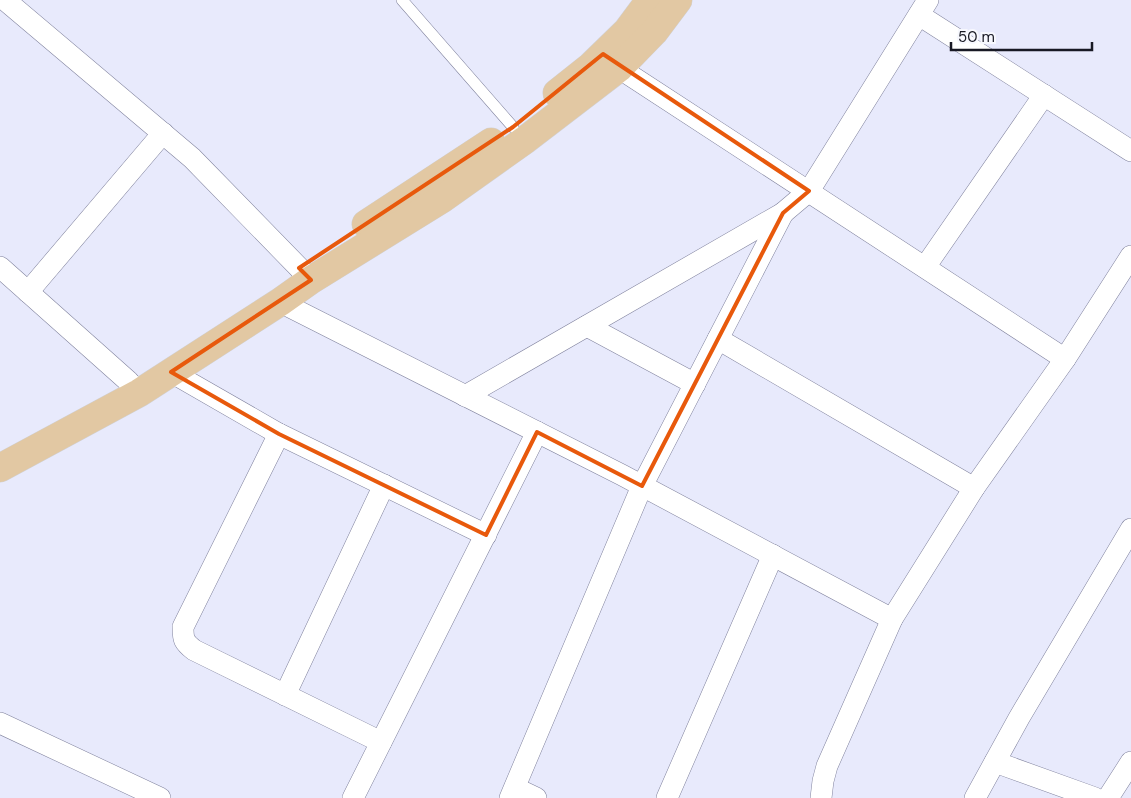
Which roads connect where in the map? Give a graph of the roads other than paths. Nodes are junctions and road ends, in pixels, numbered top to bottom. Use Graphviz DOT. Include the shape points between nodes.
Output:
graph roads {
  1 [pos="5,0"];
  2 [pos="402,0"];
  3 [pos="650,0"];
  4 [pos="678,0"];
  5 [pos="924,7"];
  6 [pos="611,61"];
  7 [pos="1044,95"];
  8 [pos="513,127"];
  9 [pos="163,133"];
  10 [pos="1131,151"];
  11 [pos="809,191"];
  12 [pos="782,213"];
  13 [pos="1131,256"];
  14 [pos="0,267"];
  15 [pos="925,267"];
  16 [pos="305,274"];
  17 [pos="28,292"];
  18 [pos="280,302"];
  19 [pos="587,326"];
  20 [pos="718,338"];
  21 [pos="1065,359"];
  22 [pos="172,372"];
  23 [pos="695,384"];
  24 [pos="133,387"];
  25 [pos="465,396"];
  26 [pos="537,432"];
  27 [pos="279,434"];
  28 [pos="3,458"];
  29 [pos="384,485"];
  30 [pos="642,486"];
  31 [pos="974,488"];
  32 [pos="1131,529"];
  33 [pos="486,535"];
  34 [pos="773,555"];
  35 [pos="892,619"];
  36 [pos="285,695"];
  37 [pos="0,723"];
  38 [pos="381,742"];
  39 [pos="995,762"];
  40 [pos="1131,762"];
  41 [pos="512,793"];
  42 [pos="160,798"];
  43 [pos="353,798"];
  44 [pos="536,798"];
  45 [pos="667,798"];
  46 [pos="821,798"];
  47 [pos="975,798"];
  48 [pos="1095,798"];
  49 [pos="1108,798"];
  1 -- 9 [label="street"];
  2 -- 8 [label="lane"];
  3 -- 6 [label="main road" via="627,31"];
  4 -- 6 [label="main road" via="654,32"];
  5 -- 7 [label="street"];
  5 -- 11 [label="street"];
  6 -- 8 [label="main road" via="591,66"];
  6 -- 11 [label="street"];
  6 -- 16 [label="main road" via="525,140 442,199"];
  7 -- 10 [label="street"];
  7 -- 15 [label="street"];
  8 -- 16 [label="main road"];
  9 -- 16 [label="street" via="192,158"];
  9 -- 17 [label="street"];
  11 -- 12 [label="street"];
  11 -- 15 [label="street"];
  12 -- 19 [label="street"];
  12 -- 20 [label="street"];
  13 -- 21 [label="street"];
  14 -- 17 [label="street"];
  15 -- 21 [label="street"];
  16 -- 18 [label="main road"];
  16 -- 24 [label="main road" via="176,351"];
  17 -- 24 [label="street"];
  18 -- 22 [label="main road"];
  18 -- 25 [label="street"];
  19 -- 23 [label="street"];
  19 -- 25 [label="street"];
  20 -- 23 [label="street"];
  20 -- 31 [label="street"];
  21 -- 31 [label="street"];
  22 -- 24 [label="main road"];
  22 -- 27 [label="street"];
  23 -- 30 [label="street"];
  24 -- 28 [label="main road"];
  25 -- 26 [label="street"];
  26 -- 30 [label="street"];
  26 -- 33 [label="street"];
  27 -- 29 [label="street"];
  27 -- 36 [label="street" via="183,627 183,638 194,650"];
  29 -- 33 [label="street"];
  29 -- 36 [label="street"];
  30 -- 34 [label="street"];
  30 -- 41 [label="street"];
  31 -- 35 [label="street"];
  32 -- 39 [label="street"];
  33 -- 38 [label="street"];
  34 -- 35 [label="street"];
  34 -- 45 [label="street"];
  35 -- 46 [label="street" via="827,766"];
  36 -- 38 [label="street"];
  37 -- 42 [label="street"];
  38 -- 43 [label="street"];
  39 -- 47 [label="street"];
  39 -- 48 [label="street"];
  40 -- 49 [label="street"];
  41 -- 44 [label="street"];
}
